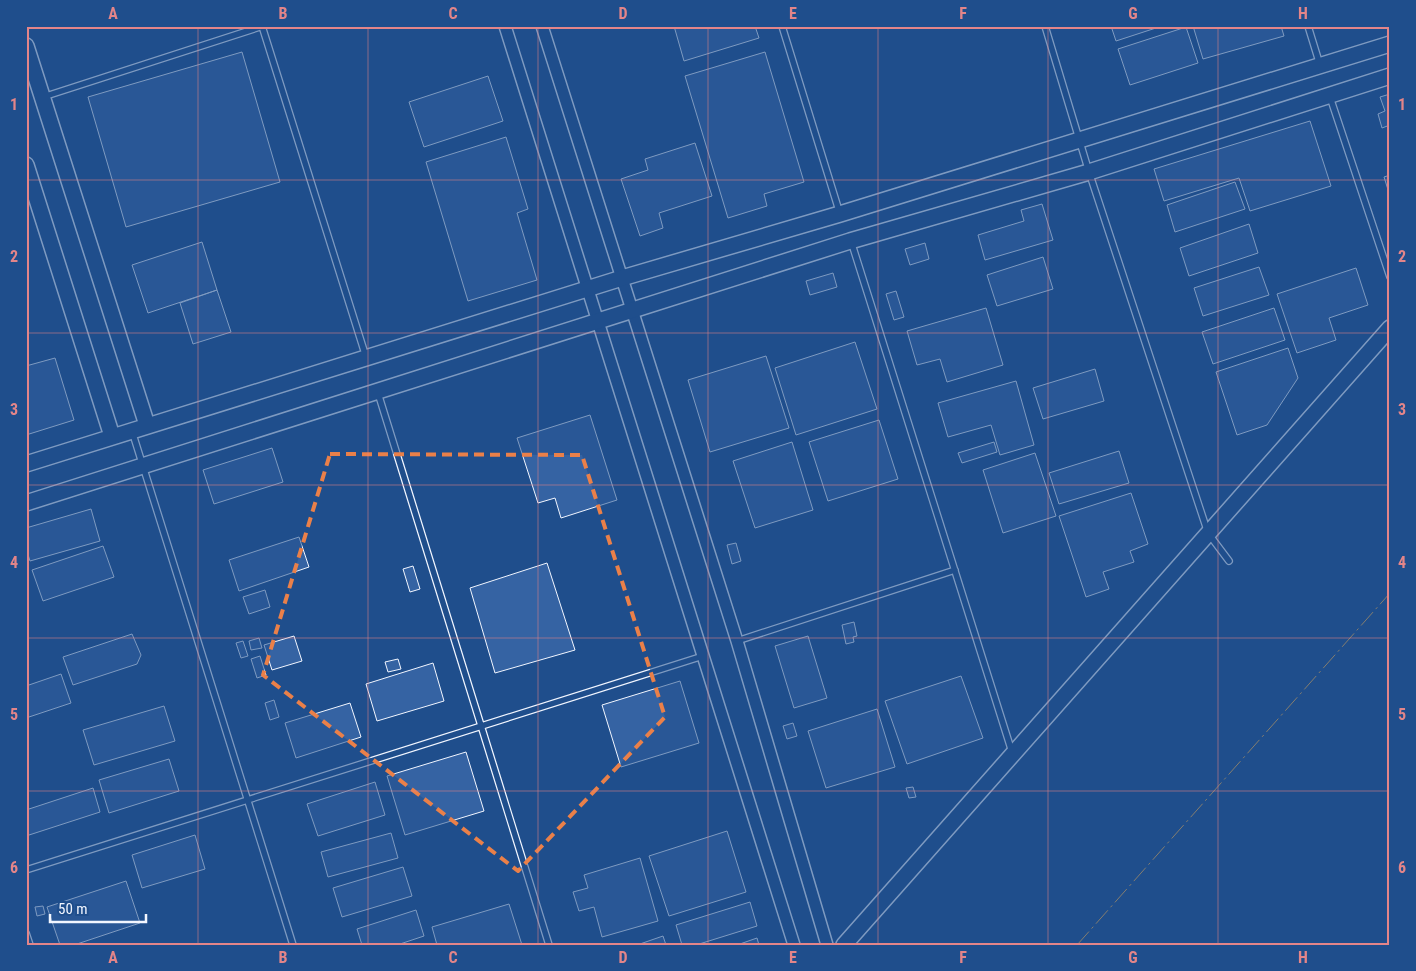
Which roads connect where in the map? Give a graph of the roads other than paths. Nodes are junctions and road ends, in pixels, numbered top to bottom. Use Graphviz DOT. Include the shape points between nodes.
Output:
graph roads {
  1 [pos="262,26"];
  2 [pos="505,26"];
  3 [pos="542,26"];
  4 [pos="782,26"];
  5 [pos="1045,26"];
  6 [pos="1308,26"];
  7 [pos="1390,44"];
  8 [pos="26,46"];
  9 [pos="1320,66"];
  10 [pos="1390,76"];
  11 [pos="1329,95"];
  12 [pos="43,97"];
  13 [pos="1080,140"];
  14 [pos="26,165"];
  15 [pos="1090,172"];
  16 [pos="840,214"];
  17 [pos="850,241"];
  18 [pos="1390,277"];
  19 [pos="622,278"];
  20 [pos="588,289"];
  21 [pos="632,310"];
  22 [pos="598,321"];
  23 [pos="1390,328"];
  24 [pos="366,357"];
  25 [pos="377,391"];
  26 [pos="146,426"];
  27 [pos="131,430"];
  28 [pos="112,436"];
  29 [pos="26,464"];
  30 [pos="142,466"];
  31 [pos="26,502"];
  32 [pos="1208,533"];
  33 [pos="1230,561"];
  34 [pos="955,570"];
  35 [pos="737,641"];
  36 [pos="703,656"];
  37 [pos="481,726"];
  38 [pos="1012,754"];
  39 [pos="247,800"];
  40 [pos="26,870"];
  41 [pos="26,933"];
  42 [pos="30,945"];
  43 [pos="293,945"];
  44 [pos="549,945"];
  45 [pos="794,945"];
  46 [pos="828,945"];
  47 [pos="844,945"];
  1 -- 12 [label="lane"];
  1 -- 24 [label="lane"];
  2 -- 20 [label="street"];
  3 -- 19 [label="street"];
  4 -- 16 [label="lane"];
  5 -- 13 [label="lane"];
  6 -- 9 [label="lane"];
  7 -- 9 [label="street"];
  8 -- 12 [label="street"];
  9 -- 13 [label="street"];
  10 -- 11 [label="street"];
  11 -- 15 [label="street"];
  11 -- 18 [label="lane"];
  12 -- 26 [label="street"];
  13 -- 15 [label="lane"];
  13 -- 16 [label="street"];
  14 -- 28 [label="street"];
  15 -- 17 [label="street"];
  15 -- 32 [label="lane"];
  16 -- 19 [label="street"];
  17 -- 21 [label="street"];
  17 -- 34 [label="lane"];
  19 -- 20 [label="street"];
  19 -- 21 [label="street"];
  20 -- 22 [label="street"];
  20 -- 24 [label="street"];
  21 -- 22 [label="street"];
  21 -- 35 [label="street"];
  22 -- 25 [label="street"];
  22 -- 36 [label="street"];
  23 -- 32 [label="street"];
  24 -- 26 [label="street"];
  25 -- 30 [label="street"];
  25 -- 37 [label="lane"];
  26 -- 27 [label="street"];
  27 -- 28 [label="street"];
  27 -- 30 [label="lane"];
  28 -- 29 [label="street"];
  30 -- 31 [label="street"];
  30 -- 39 [label="lane"];
  32 -- 33 [label="lane"];
  32 -- 38 [label="street"];
  34 -- 35 [label="lane"];
  34 -- 38 [label="lane"];
  35 -- 46 [label="street"];
  36 -- 37 [label="lane"];
  36 -- 45 [label="street"];
  37 -- 39 [label="lane"];
  37 -- 44 [label="lane"];
  38 -- 47 [label="street"];
  39 -- 40 [label="lane"];
  39 -- 43 [label="lane"];
  41 -- 42 [label="lane"];
}
